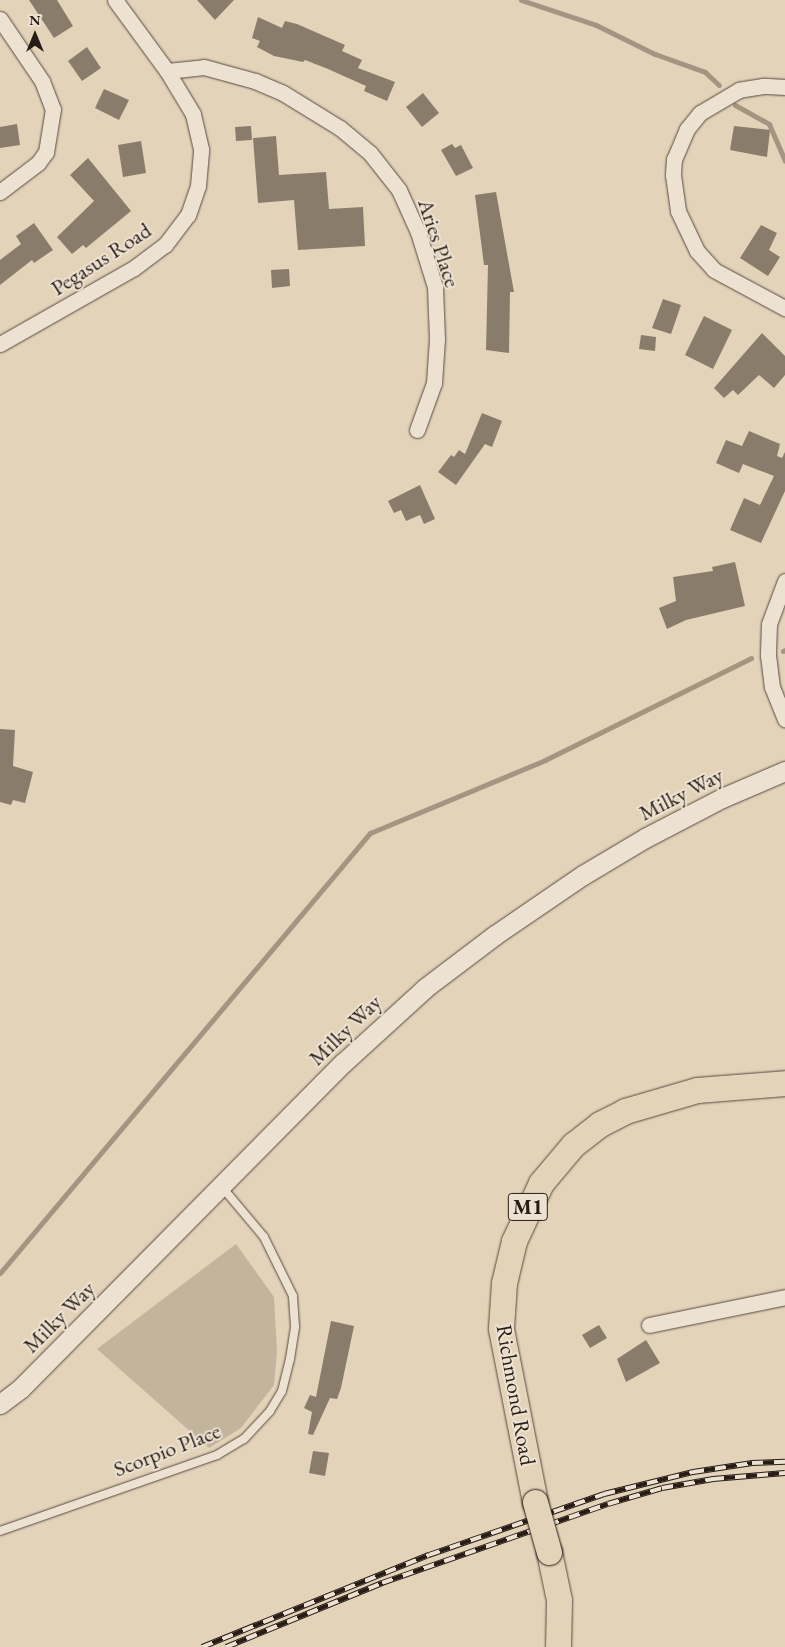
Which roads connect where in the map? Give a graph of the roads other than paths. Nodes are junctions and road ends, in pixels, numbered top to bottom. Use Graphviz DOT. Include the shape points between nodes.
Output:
graph roads {
  1 [pos="115,0"];
  2 [pos="0,19"];
  3 [pos="167,71"];
  4 [pos="785,87"];
  5 [pos="0,192"];
  6 [pos="785,308"];
  7 [pos="0,344"];
  8 [pos="417,430"];
  9 [pos="785,581"];
  10 [pos="785,720"];
  11 [pos="785,771"];
  12 [pos="785,1083"];
  13 [pos="222,1186"];
  14 [pos="785,1298"];
  15 [pos="649,1325"];
  16 [pos="0,1404"];
  17 [pos="0,1531"];
  18 [pos="558,1647"];
  1 -- 3 [label="street, Pegasus Road"];
  2 -- 5 [label="street" via="42,81 53,109 46,152 38,163"];
  3 -- 7 [label="street, Pegasus Road" via="193,114 201,149 198,186 188,215 166,245 134,268"];
  3 -- 8 [label="street, Aries Place" via="204,66 255,81 282,93 340,128 370,153 399,190 418,232 435,288 437,339 434,383"];
  4 -- 6 [label="street" via="739,90 700,113 687,129 674,159 673,174 678,211 697,252 714,270"];
  9 -- 10 [label="street" via="768,624 772,687"];
  11 -- 13 [label="street, Milky Way" via="722,798 645,838 495,935 399,1010"];
  12 -- 18 [label="highway, Richmond Road / M1, bridge" via="697,1090 626,1111 600,1124 573,1145 541,1183 514,1241 504,1284 501,1328 535,1502 559,1600"];
  13 -- 16 [label="street, Milky Way" via="21,1388"];
  13 -- 17 [label="lane, Scorpio Place" via="264,1237 293,1296 295,1326 290,1359 282,1391 270,1411 244,1439 217,1455"];
  14 -- 15 [label="street"];
}
